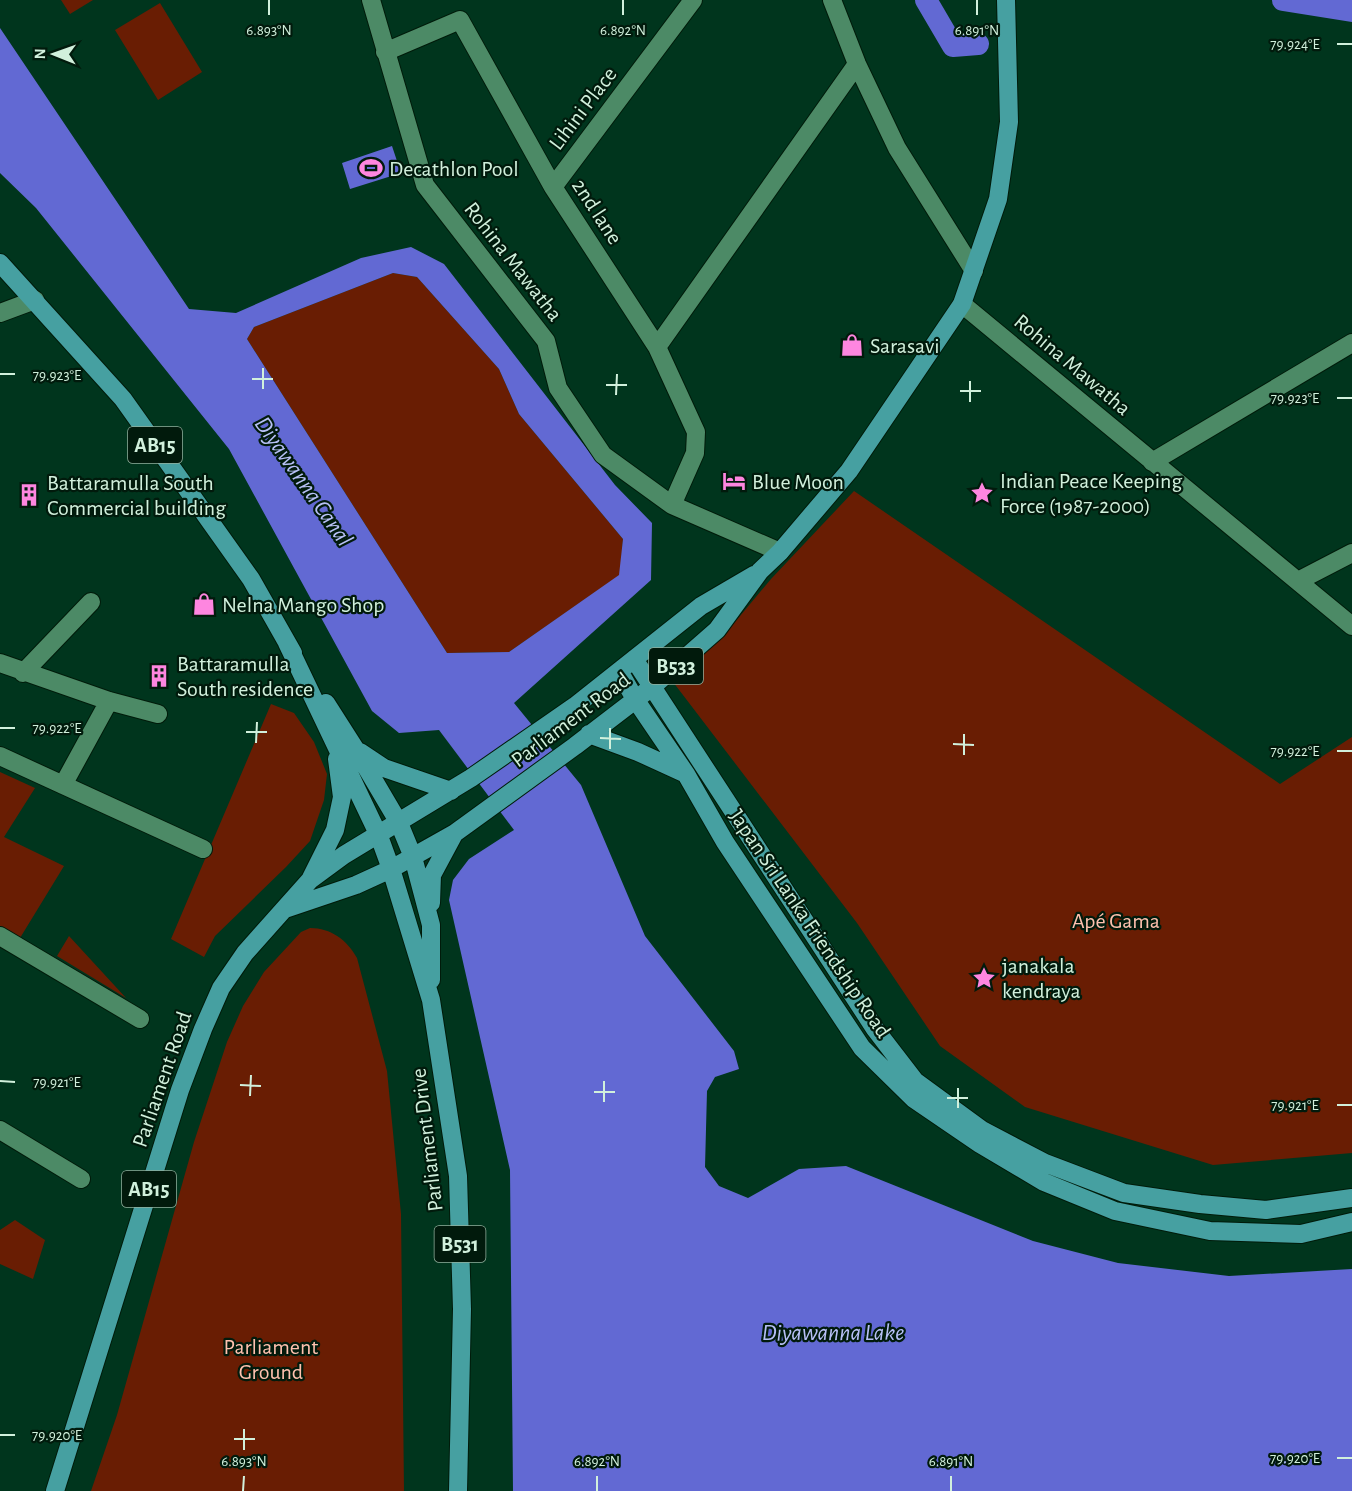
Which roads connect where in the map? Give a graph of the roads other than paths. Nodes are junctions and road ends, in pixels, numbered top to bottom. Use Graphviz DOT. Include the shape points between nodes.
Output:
graph roads {
  1 [pos="371,0"];
  2 [pos="693,0"];
  3 [pos="832,0"];
  4 [pos="1006,0"];
  5 [pos="385,52"];
  6 [pos="857,64"];
  7 [pos="553,187"];
  8 [pos="0,263"];
  9 [pos="974,271"];
  10 [pos="35,300"];
  11 [pos="962,304"];
  12 [pos="0,313"];
  13 [pos="1352,343"];
  14 [pos="657,347"];
  15 [pos="1152,462"];
  16 [pos="672,505"];
  17 [pos="780,552"];
  18 [pos="1352,553"];
  19 [pos="760,571"];
  20 [pos="1298,581"];
  21 [pos="91,602"];
  22 [pos="1352,626"];
  23 [pos="287,643"];
  24 [pos="634,659"];
  25 [pos="0,663"];
  26 [pos="619,671"];
  27 [pos="23,673"];
  28 [pos="651,687"];
  29 [pos="635,699"];
  30 [pos="109,701"];
  31 [pos="158,714"];
  32 [pos="583,740"];
  33 [pos="334,742"];
  34 [pos="356,750"];
  35 [pos="0,756"];
  36 [pos="686,774"];
  37 [pos="63,785"];
  38 [pos="451,792"];
  39 [pos="399,823"];
  40 [pos="455,832"];
  41 [pos="379,836"];
  42 [pos="203,849"];
  43 [pos="413,857"];
  44 [pos="391,869"];
  45 [pos="310,879"];
  46 [pos="285,909"];
  47 [pos="431,925"];
  48 [pos="0,936"];
  49 [pos="431,1000"];
  50 [pos="140,1019"];
  51 [pos="0,1130"];
  52 [pos="81,1179"];
  53 [pos="1352,1198"];
  54 [pos="1352,1222"];
  55 [pos="54,1491"];
  56 [pos="458,1491"];
  1 -- 5 [label="street, Rohina Mawatha"];
  2 -- 7 [label="street, Lihini Place"];
  3 -- 6 [label="street"];
  4 -- 9 [label="main road, Parliament Road / B533" via="1009,122 998,199"];
  5 -- 7 [label="street, 2nd lane" via="460,20"];
  5 -- 16 [label="street, Rohina Mawatha" via="425,185 546,341 558,387 603,455"];
  6 -- 9 [label="street" via="897,148"];
  6 -- 14 [label="street"];
  7 -- 14 [label="street, 2nd lane"];
  8 -- 10 [label="main road, AB15"];
  9 -- 11 [label="main road, Parliament Road / B533"];
  10 -- 12 [label="street"];
  10 -- 23 [label="main road, AB15" via="123,399 251,579"];
  11 -- 15 [label="street, Rohina Mawatha"];
  11 -- 17 [label="main road, Parliament Road / B533" via="849,471"];
  13 -- 15 [label="street"];
  14 -- 16 [label="street, 2nd lane" via="696,432 695,453"];
  15 -- 20 [label="street, Rohina Mawatha"];
  16 -- 17 [label="street, Rohina Mawatha"];
  17 -- 19 [label="main road, Parliament Road / B533"];
  18 -- 20 [label="street"];
  19 -- 24 [label="main road, Parliament Road / B533" via="701,606"];
  19 -- 28 [label="main road, Parliament Road / B533" via="717,630"];
  20 -- 22 [label="street, Rohina Mawatha"];
  21 -- 27 [label="street"];
  23 -- 33 [label="main road, AB15"];
  23 -- 34 [label="main road, AB15"];
  24 -- 26 [label="main road, Parliament Road / B533"];
  24 -- 28 [label="main road, Japan Sri Lanka Friendship Road"];
  25 -- 27 [label="street"];
  26 -- 29 [label="main road, Japan Sri Lanka Friendship Road"];
  26 -- 38 [label="main road, Parliament Road / B533" via="576,706"];
  27 -- 30 [label="street"];
  28 -- 29 [label="main road, Parliament Road / B533"];
  28 -- 53 [label="main road, Japan Sri Lanka Friendship Road" via="876,1029 915,1081 982,1130 1045,1163 1124,1193 1266,1210"];
  29 -- 32 [label="main road, Parliament Road / B533"];
  29 -- 36 [label="main road, Japan Sri Lanka Friendship Road"];
  30 -- 31 [label="street"];
  30 -- 37 [label="street"];
  32 -- 36 [label="main road" via="638,752"];
  32 -- 40 [label="main road, Parliament Road / B533"];
  33 -- 41 [label="main road, AB15"];
  33 -- 45 [label="main road" via="342,797 334,830"];
  34 -- 38 [label="main road" via="384,768"];
  34 -- 39 [label="main road, AB15"];
  35 -- 37 [label="street"];
  36 -- 54 [label="main road, Japan Sri Lanka Friendship Road" via="725,842 862,1048 914,1099 980,1144 1044,1182 1115,1211 1210,1232 1301,1234"];
  37 -- 42 [label="street"];
  38 -- 39 [label="main road, Parliament Road / B533"];
  39 -- 41 [label="main road, Parliament Road / AB15"];
  39 -- 43 [label="main road, AB15"];
  40 -- 43 [label="main road, Parliament Road / B533"];
  40 -- 47 [label="main road, B531" via="432,874"];
  41 -- 44 [label="main road, AB15"];
  41 -- 45 [label="main road, Parliament Road / AB15"];
  43 -- 44 [label="main road, Parliament Road"];
  43 -- 47 [label="main road, Parliament Drive / B531"];
  44 -- 46 [label="main road, Parliament Road"];
  44 -- 49 [label="main road, Parliament Drive / B531"];
  45 -- 46 [label="main road, Parliament Road / AB15"];
  46 -- 55 [label="main road, Parliament Road / AB15" via="235,966 203,1029 180,1090"];
  47 -- 49 [label="main road, Parliament Drive / B531"];
  48 -- 50 [label="street"];
  49 -- 56 [label="main road, Parliament Drive / B531" via="458,1176 462,1309"];
  51 -- 52 [label="street"];
}
